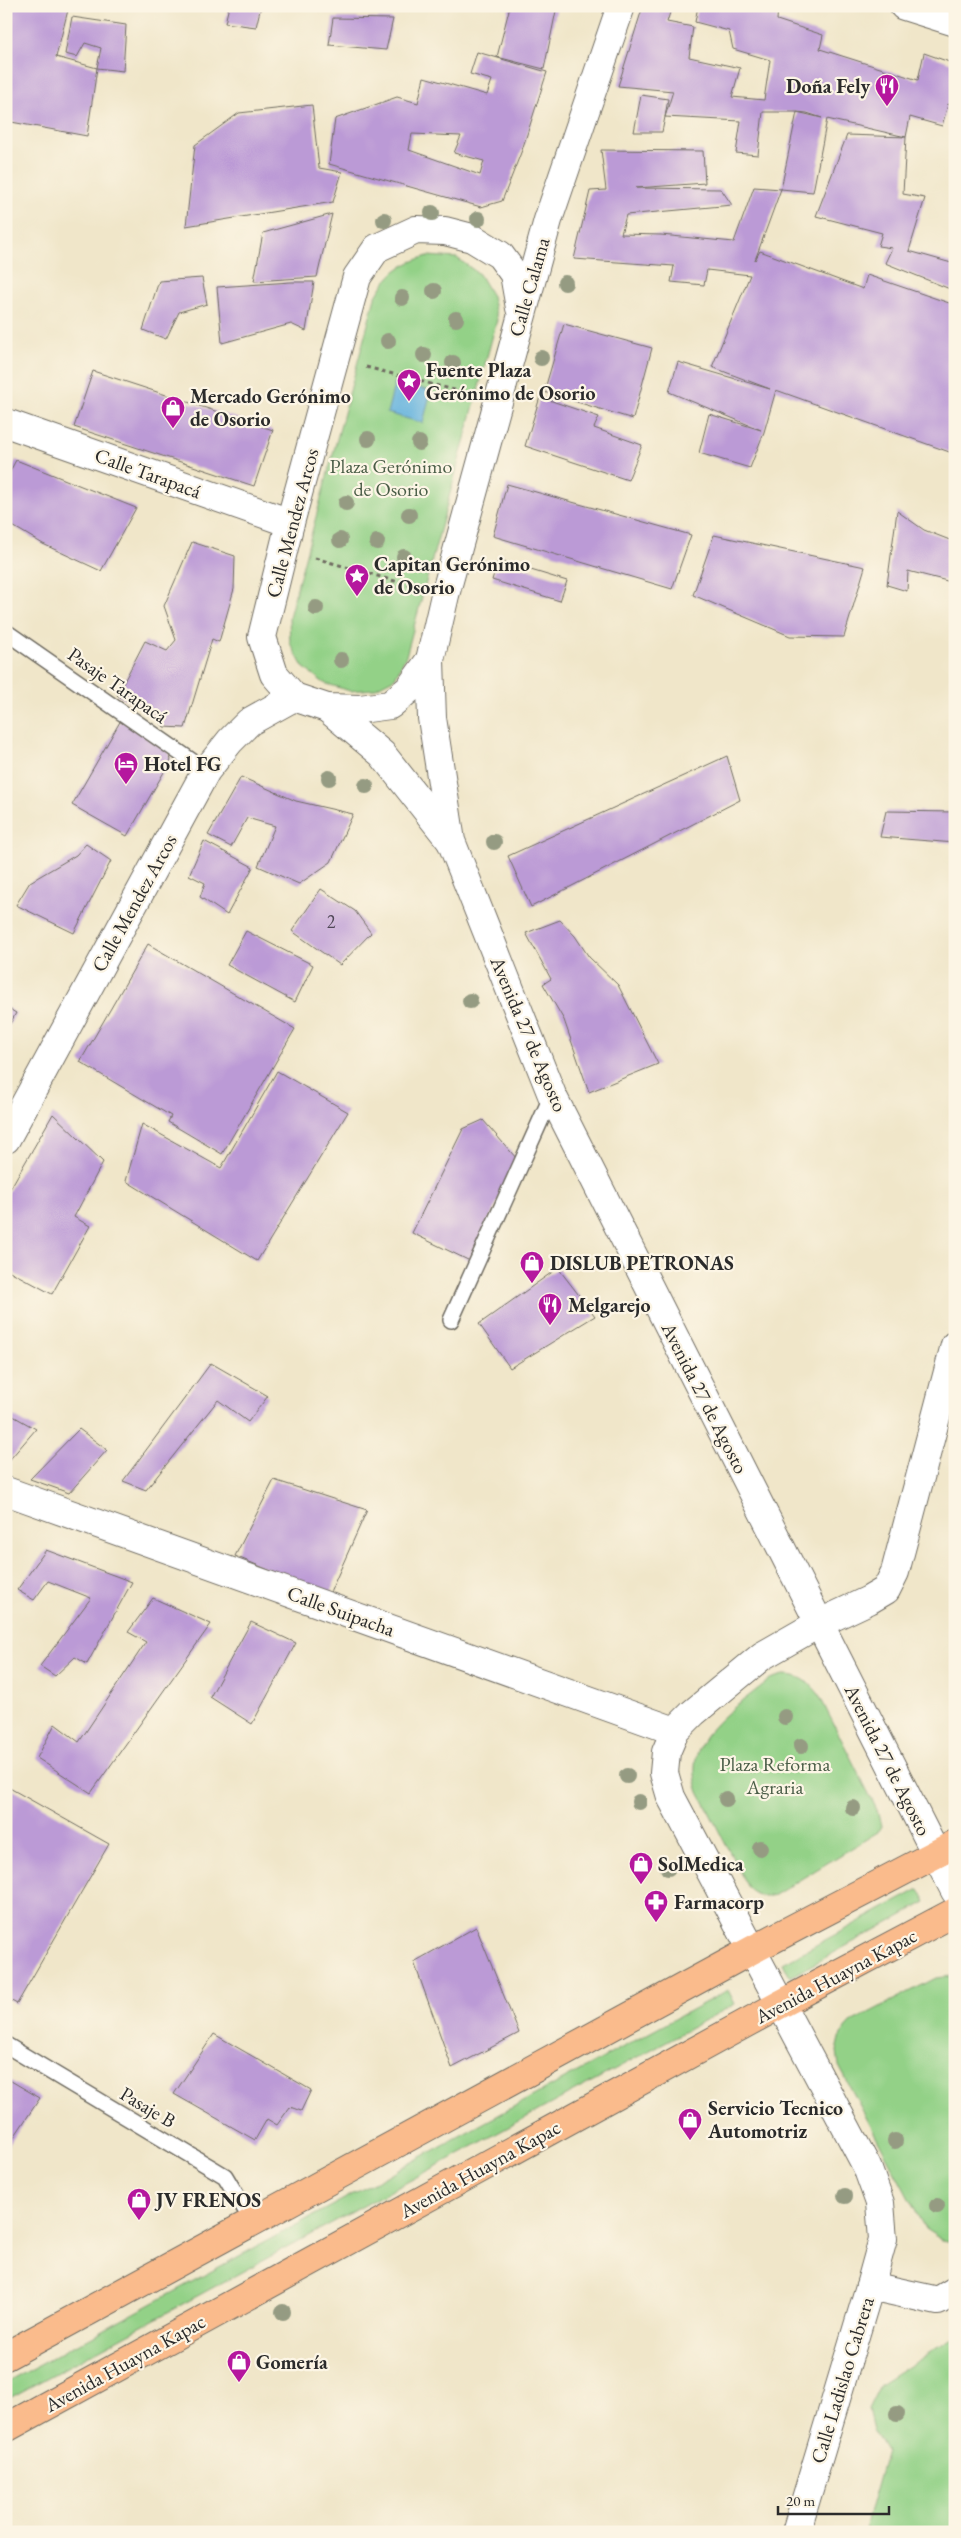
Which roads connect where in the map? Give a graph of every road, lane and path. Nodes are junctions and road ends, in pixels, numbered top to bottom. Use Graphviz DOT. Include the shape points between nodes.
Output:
graph roads {
  1 [pos="621,6"];
  2 [pos="904,6"];
  3 [pos="955,22"];
  4 [pos="521,314"];
  5 [pos="366,367"];
  6 [pos="462,392"];
  7 [pos="6,423"];
  8 [pos="290,523"];
  9 [pos="314,558"];
  10 [pos="412,586"];
  11 [pos="6,632"];
  12 [pos="430,660"];
  13 [pos="294,697"];
  14 [pos="327,708"];
  15 [pos="206,771"];
  16 [pos="451,841"];
  17 [pos="552,1095"];
  18 [pos="6,1139"];
  19 [pos="451,1320"];
  20 [pos="955,1345"];
  21 [pos="6,1491"];
  22 [pos="818,1624"];
  23 [pos="675,1731"];
  24 [pos="945,1849"];
  25 [pos="955,1892"];
  26 [pos="955,1912"];
  27 [pos="752,1950"];
  28 [pos="781,2004"];
  29 [pos="6,2045"];
  30 [pos="252,2221"];
  31 [pos="870,2286"];
  32 [pos="955,2291"];
  33 [pos="6,2356"];
  34 [pos="6,2428"];
  35 [pos="796,2532"];
  1 -- 4 [label="street, Calle Calama" via="548,220"];
  2 -- 3 [label="street"];
  4 -- 8 [label="street, Calle Mendez Arcos" via="514,274 500,255 472,238 416,230 377,248 357,277"];
  4 -- 12 [label="street, Calle Calama"];
  5 -- 6 [label="path"];
  7 -- 8 [label="street, Calle Tarapacá"];
  8 -- 13 [label="street, Calle Mendez Arcos" via="262,637 274,674"];
  9 -- 10 [label="path"];
  11 -- 15 [label="lane, Pasaje Tarapacá"];
  12 -- 14 [label="street" via="409,689 390,705 360,709"];
  12 -- 16 [label="street, Avenida 27 de Agosto" via="432,718"];
  13 -- 14 [label="street"];
  13 -- 15 [label="street, Calle Mendez Arcos" via="250,722 230,740"];
  14 -- 16 [label="street, Avenida 27 de Agosto" via="382,754"];
  15 -- 18 [label="street, Calle Mendez Arcos"];
  16 -- 17 [label="street, Avenida 27 de Agosto"];
  17 -- 19 [label="lane"];
  17 -- 22 [label="street, Avenida 27 de Agosto"];
  20 -- 22 [label="street, Calle Ladislao Cabrera" via="891,1581 886,1590 870,1600"];
  21 -- 23 [label="street, Calle Suipacha"];
  22 -- 23 [label="street, Calle Ladislao Cabrera" via="762,1656"];
  22 -- 24 [label="street, Avenida 27 de Agosto"];
  23 -- 27 [label="street, Calle Ladislao Cabrera" via="666,1752 664,1773 671,1797"];
  24 -- 25 [label="street, Avenida 27 de Agosto"];
  24 -- 27 [label="main road"];
  26 -- 28 [label="main road, Avenida Huayna Kapac"];
  27 -- 28 [label="street, Calle Ladislao Cabrera"];
  27 -- 30 [label="main road"];
  28 -- 31 [label="street, Calle Ladislao Cabrera" via="867,2167 880,2202 883,2240"];
  28 -- 34 [label="main road, Avenida Huayna Kapac"];
  29 -- 30 [label="lane, Pasaje B" via="225,2176"];
  30 -- 33 [label="main road"];
  31 -- 32 [label="street, Calle Ladislao Cabrera" via="938,2301"];
  31 -- 35 [label="street, Calle Ladislao Cabrera"];
}
